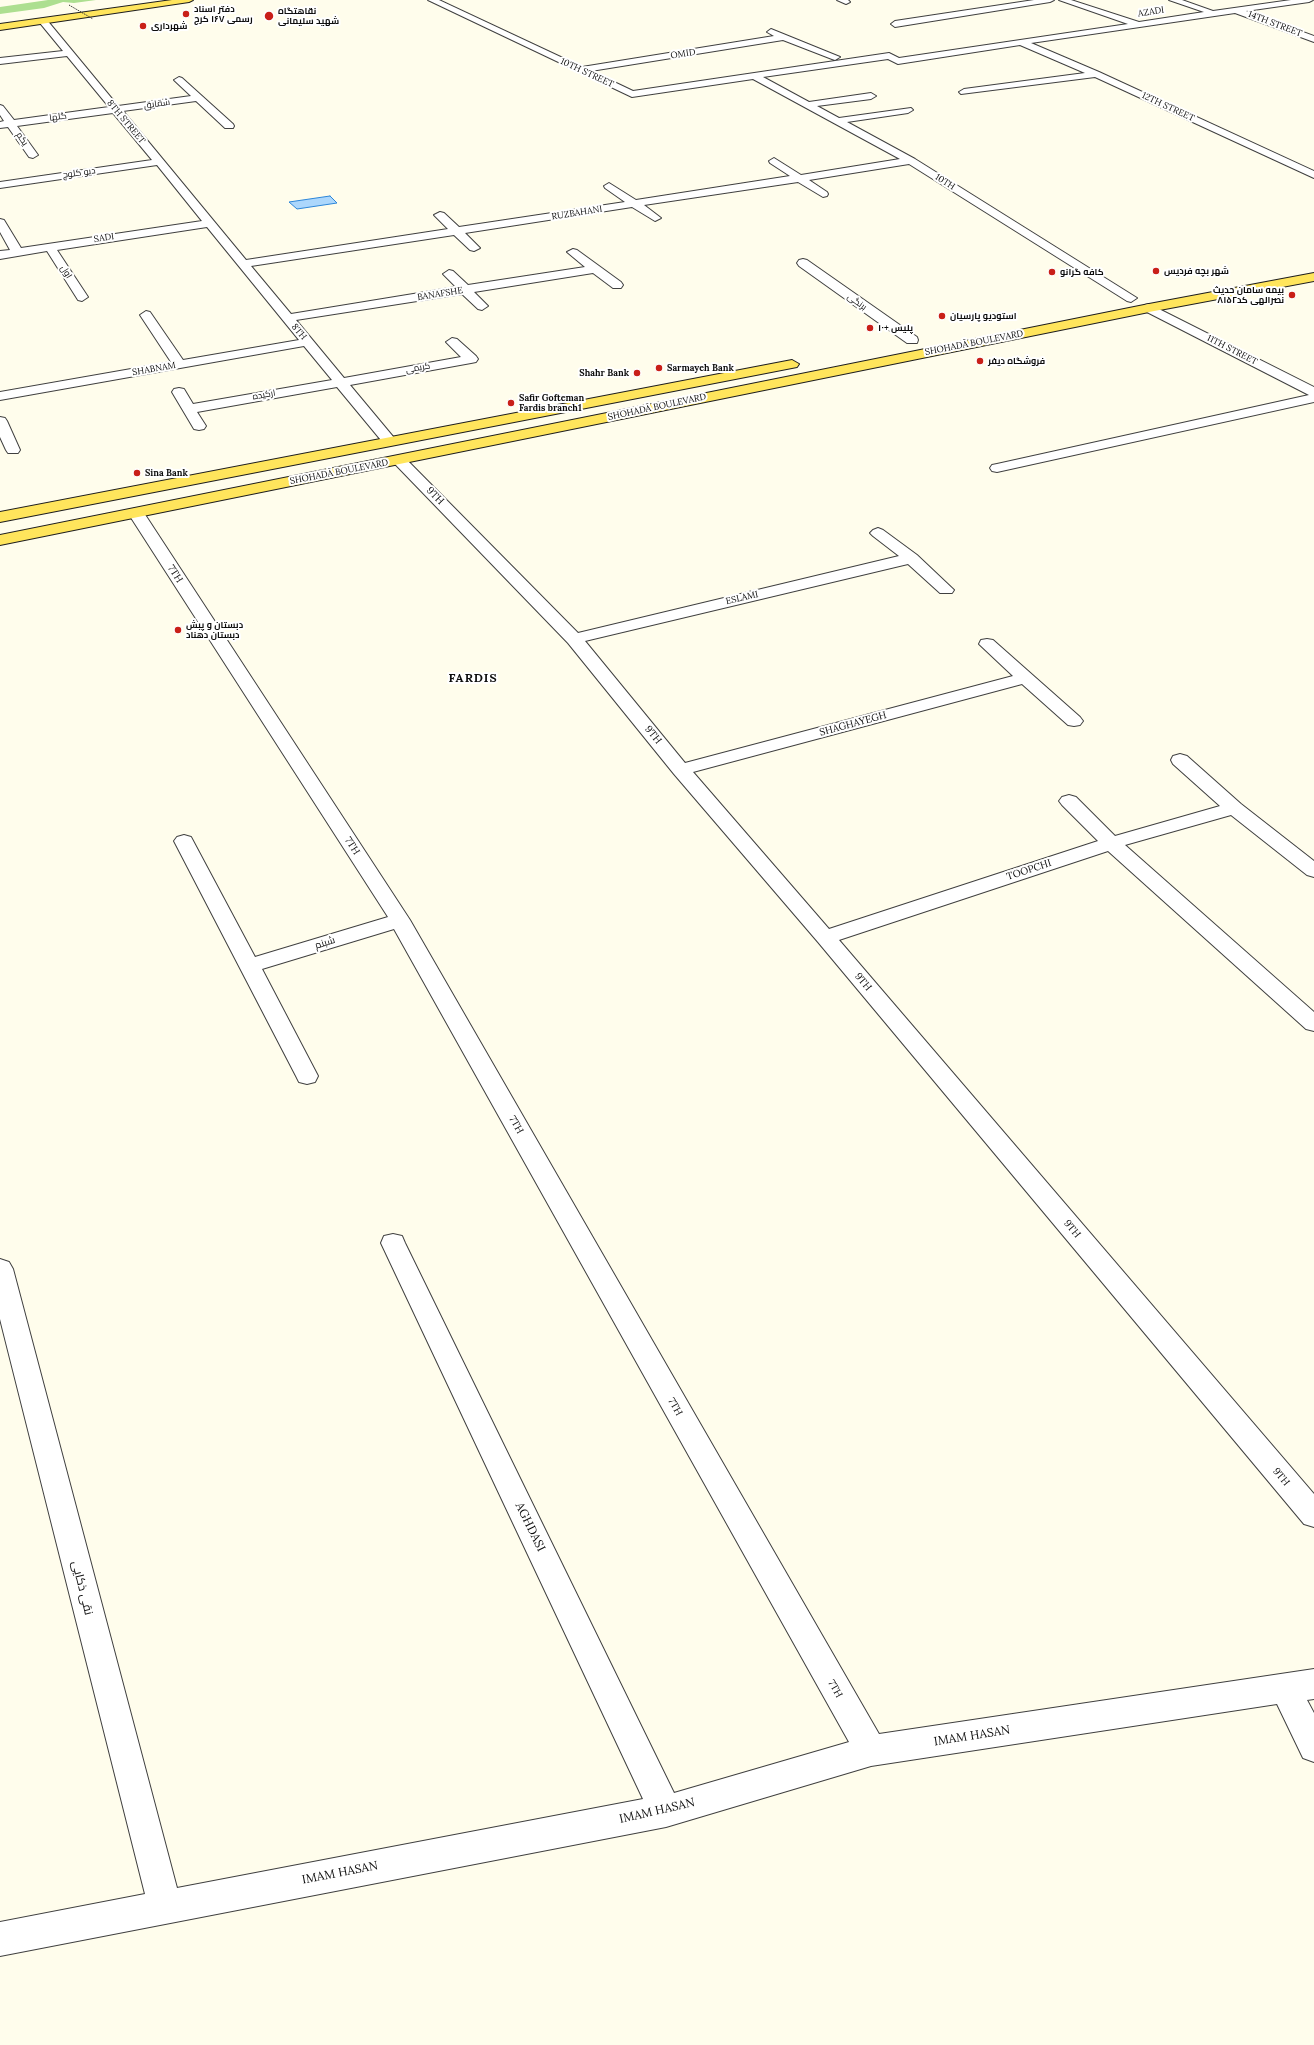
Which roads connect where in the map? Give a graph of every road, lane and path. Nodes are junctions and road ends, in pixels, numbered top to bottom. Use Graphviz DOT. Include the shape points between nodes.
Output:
graph roads {
  1 [pos="189,0"];
  2 [pos="432,0"];
  3 [pos="1050,0"];
  4 [pos="1063,0"];
  5 [pos="1173,0"];
  6 [pos="1309,0"];
  7 [pos="981,1"];
  8 [pos="1289,1"];
  9 [pos="69,5"];
  10 [pos="1001,8"];
  11 [pos="1236,10"];
  12 [pos="1214,12"];
  13 [pos="1019,14"];
  14 [pos="93,19"];
  15 [pos="884,20"];
  16 [pos="43,21"];
  17 [pos="895,24"];
  18 [pos="1138,24"];
  19 [pos="0,27"];
  20 [pos="760,27"];
  21 [pos="913,32"];
  22 [pos="785,37"];
  23 [pos="1314,39"];
  24 [pos="1020,42"];
  25 [pos="69,53"];
  26 [pos="835,57"];
  27 [pos="0,62"];
  28 [pos="581,70"];
  29 [pos="1096,74"];
  30 [pos="754,76"];
  31 [pos="179,80"];
  32 [pos="964,92"];
  33 [pos="870,96"];
  34 [pos="199,98"];
  35 [pos="807,105"];
  36 [pos="0,108"];
  37 [pos="115,109"];
  38 [pos="908,110"];
  39 [pos="837,121"];
  40 [pos="12,123"];
  41 [pos="0,125"];
  42 [pos="229,126"];
  43 [pos="33,155"];
  44 [pos="774,161"];
  45 [pos="911,161"];
  46 [pos="159,162"];
  47 [pos="1314,175"];
  48 [pos="800,178"];
  49 [pos="0,185"];
  50 [pos="609,186"];
  51 [pos="823,194"];
  52 [pos="634,204"];
  53 [pos="440,215"];
  54 [pos="655,218"];
  55 [pos="0,222"];
  56 [pos="208,223"];
  57 [pos="458,231"];
  58 [pos="50,247"];
  59 [pos="474,248"];
  60 [pos="18,252"];
  61 [pos="573,252"];
  62 [pos="0,256"];
  63 [pos="803,263"];
  64 [pos="243,264"];
  65 [pos="1314,264"];
  66 [pos="593,269"];
  67 [pos="449,274"];
  68 [pos="1314,277"];
  69 [pos="617,285"];
  70 [pos="466,290"];
  71 [pos="82,297"];
  72 [pos="1131,298"];
  73 [pos="1108,303"];
  74 [pos="482,306"];
  75 [pos="1149,308"];
  76 [pos="146,315"];
  77 [pos="288,318"];
  78 [pos="928,337"];
  79 [pos="912,340"];
  80 [pos="307,342"];
  81 [pos="452,342"];
  82 [pos="897,343"];
  83 [pos="805,362"];
  84 [pos="180,365"];
  85 [pos="339,382"];
  86 [pos="179,392"];
  87 [pos="1314,392"];
  88 [pos="0,396"];
  89 [pos="1314,398"];
  90 [pos="190,409"];
  91 [pos="0,421"];
  92 [pos="199,426"];
  93 [pos="13,450"];
  94 [pos="394,451"];
  95 [pos="997,468"];
  96 [pos="136,513"];
  97 [pos="0,517"];
  98 [pos="878,533"];
  99 [pos="0,540"];
  100 [pos="911,558"];
  101 [pos="946,590"];
  102 [pos="574,639"];
  103 [pos="987,644"];
  104 [pos="1025,678"];
  105 [pos="1074,721"];
  106 [pos="1180,760"];
  107 [pos="681,770"];
  108 [pos="1069,801"];
  109 [pos="1234,808"];
  110 [pos="184,840"];
  111 [pos="1111,843"];
  112 [pos="1314,871"];
  113 [pos="400,920"];
  114 [pos="825,937"];
  115 [pos="249,966"];
  116 [pos="1314,1024"];
  117 [pos="307,1076"];
  118 [pos="393,1243"];
  119 [pos="0,1269"];
  120 [pos="1314,1515"];
  121 [pos="1300,1687"];
  122 [pos="1314,1747"];
  123 [pos="871,1751"];
  124 [pos="666,1811"];
  125 [pos="165,1906"];
  126 [pos="0,1939"];
  1 -- 16 [label="main road"];
  2 -- 28 [label="street, 10TH STREET"];
  3 -- 10 [label="street"];
  4 -- 18 [label="street"];
  5 -- 12 [label="street"];
  6 -- 8 [label="street, AZADI"];
  7 -- 10 [label="street"];
  8 -- 11 [label="street, AZADI"];
  9 -- 14 [label="path, bridge"];
  10 -- 13 [label="street"];
  10 -- 17 [label="street"];
  11 -- 12 [label="street, AZADI"];
  11 -- 23 [label="street, 14TH STREET"];
  12 -- 18 [label="street, AZADI"];
  15 -- 17 [label="street"];
  16 -- 19 [label="main road"];
  16 -- 25 [label="street, 8TH STREET"];
  17 -- 21 [label="street"];
  18 -- 24 [label="street, AZADI"];
  20 -- 22 [label="street"];
  22 -- 26 [label="street"];
  22 -- 28 [label="street, OMID"];
  24 -- 29 [label="street, 12TH STREET"];
  24 -- 30 [label="street, AZADI" via="898,61 888,56"];
  25 -- 27 [label="street"];
  25 -- 37 [label="street, 8TH STREET"];
  28 -- 30 [label="street, 10TH STREET" via="632,94"];
  29 -- 32 [label="street"];
  29 -- 47 [label="street, 12TH STREET"];
  30 -- 35 [label="street, 10TH"];
  31 -- 34 [label="street"];
  33 -- 35 [label="street"];
  34 -- 37 [label="street, شقایق"];
  34 -- 42 [label="street"];
  35 -- 39 [label="street, 10TH"];
  36 -- 40 [label="street, یکم"];
  37 -- 40 [label="street, گلها"];
  37 -- 46 [label="street, 8TH STREET"];
  38 -- 39 [label="street"];
  39 -- 45 [label="street, 10TH"];
  40 -- 41 [label="street, گلها"];
  40 -- 43 [label="street, یکم"];
  44 -- 48 [label="street"];
  45 -- 48 [label="street, RUZBAHANI"];
  45 -- 72 [label="street, 10TH"];
  46 -- 49 [label="street, دیو کلوچ"];
  46 -- 56 [label="street, 8TH STREET"];
  48 -- 51 [label="street"];
  48 -- 52 [label="street, RUZBAHANI"];
  50 -- 52 [label="street"];
  52 -- 54 [label="street"];
  52 -- 57 [label="street, RUZBAHANI"];
  53 -- 57 [label="street"];
  55 -- 60 [label="street"];
  56 -- 58 [label="street, SADI"];
  56 -- 64 [label="street, 8TH"];
  57 -- 59 [label="street"];
  57 -- 64 [label="street, RUZBAHANI"];
  58 -- 60 [label="street, SADI"];
  58 -- 71 [label="street, اول"];
  60 -- 62 [label="street, SADI"];
  61 -- 66 [label="street"];
  63 -- 79 [label="street, برنگی"];
  64 -- 77 [label="street, 8TH"];
  65 -- 72 [label="main road"];
  66 -- 69 [label="street"];
  66 -- 70 [label="street, BANAFSHE"];
  67 -- 70 [label="street"];
  68 -- 75 [label="main road, SHOHADĀ BOULEVARD"];
  70 -- 74 [label="street"];
  70 -- 77 [label="street, BANAFSHE"];
  72 -- 73 [label="main road"];
  75 -- 87 [label="street, 11TH STREET"];
  75 -- 94 [label="main road, SHOHADĀ BOULEVARD"];
  76 -- 84 [label="street"];
  77 -- 80 [label="street, 8TH"];
  78 -- 79 [label="main road, SHOHADĀ BOULEVARD"];
  79 -- 82 [label="main road, SHOHADĀ BOULEVARD"];
  80 -- 84 [label="street, SHABNAM"];
  80 -- 85 [label="street, 8TH"];
  81 -- 85 [label="street, کریمی" via="471,359"];
  83 -- 94 [label="main road, SHOHADĀ BOULEVARD"];
  84 -- 88 [label="street, SHABNAM"];
  85 -- 90 [label="street, ارکیده"];
  85 -- 94 [label="street, 8TH"];
  86 -- 90 [label="street"];
  89 -- 95 [label="street"];
  90 -- 92 [label="street"];
  91 -- 93 [label="street"];
  94 -- 96 [label="main road, SHOHADĀ BOULEVARD"];
  94 -- 97 [label="main road, SHOHADĀ BOULEVARD"];
  94 -- 102 [label="street, 9TH"];
  96 -- 99 [label="main road, SHOHADĀ BOULEVARD"];
  96 -- 113 [label="street, 7TH"];
  98 -- 100 [label="street"];
  100 -- 101 [label="street"];
  100 -- 102 [label="street, ESLAMI"];
  102 -- 107 [label="street, 9TH"];
  103 -- 104 [label="street"];
  104 -- 105 [label="street"];
  104 -- 107 [label="street, SHAGHAYEGH"];
  106 -- 109 [label="street"];
  107 -- 114 [label="street, 9TH"];
  108 -- 111 [label="street"];
  109 -- 111 [label="street, TOOPCHI"];
  109 -- 112 [label="street"];
  110 -- 115 [label="street"];
  111 -- 114 [label="street, TOOPCHI"];
  111 -- 116 [label="street"];
  113 -- 115 [label="street, شبنم"];
  113 -- 123 [label="street, 7TH"];
  114 -- 120 [label="street, 9TH"];
  115 -- 117 [label="street"];
  118 -- 124 [label="street, AGHDASI"];
  119 -- 125 [label="street, نقی ذکایی"];
  121 -- 122 [label="street"];
  121 -- 123 [label="street, IMAM HASAN"];
  123 -- 124 [label="street, IMAM HASAN"];
  124 -- 125 [label="street, IMAM HASAN"];
  125 -- 126 [label="street, IMAM HASAN"];
}
